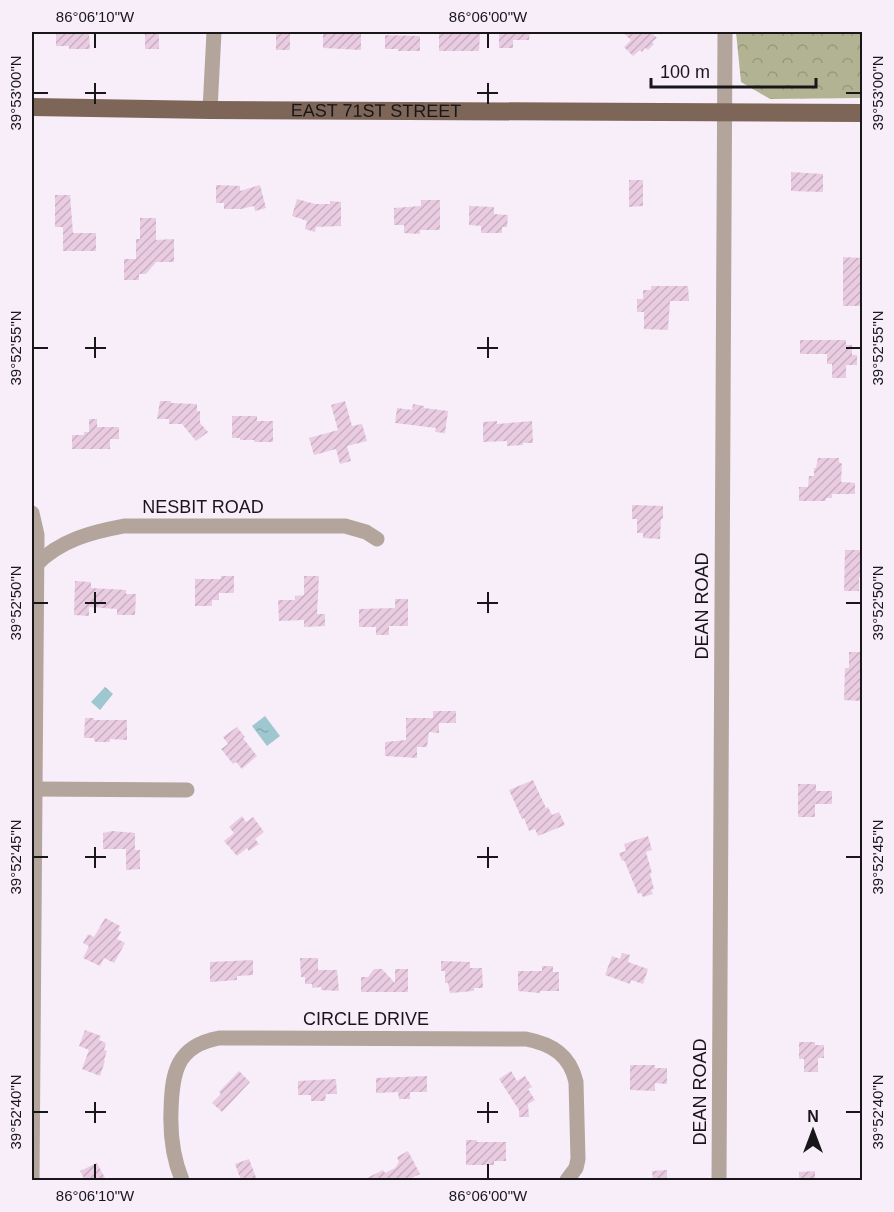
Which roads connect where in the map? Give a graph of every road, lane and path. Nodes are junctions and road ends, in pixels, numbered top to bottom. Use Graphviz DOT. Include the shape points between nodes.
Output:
graph roads {
  1 [pos="214,32"];
  2 [pos="725,32"];
  3 [pos="32,107"];
  4 [pos="210,110"];
  5 [pos="724,111"];
  6 [pos="862,113"];
  7 [pos="32,513"];
  8 [pos="377,539"];
  9 [pos="36,565"];
  10 [pos="34,789"];
  11 [pos="187,790"];
  12 [pos="32,907"];
  13 [pos="32,1180"];
  14 [pos="182,1180"];
  15 [pos="567,1180"];
  16 [pos="719,1180"];
  1 -- 4 [label="street"];
  2 -- 5 [label="street, DEAN ROAD"];
  3 -- 4 [label="main road, EAST 71ST STREET"];
  4 -- 5 [label="main road, EAST 71ST STREET"];
  5 -- 6 [label="main road, EAST 71ST STREET"];
  5 -- 16 [label="street, DEAN ROAD"];
  7 -- 9 [label="street"];
  8 -- 9 [label="street, NESBIT ROAD" via="345,526 124,526 75,539 56,548"];
  9 -- 10 [label="street"];
  10 -- 11 [label="street"];
  10 -- 12 [label="street"];
  12 -- 13 [label="street"];
  14 -- 15 [label="street, CIRCLE DRIVE" via="172,1145 176,1067 201,1042 219,1038 526,1039 546,1043 566,1058 576,1082 578,1159"];
}
